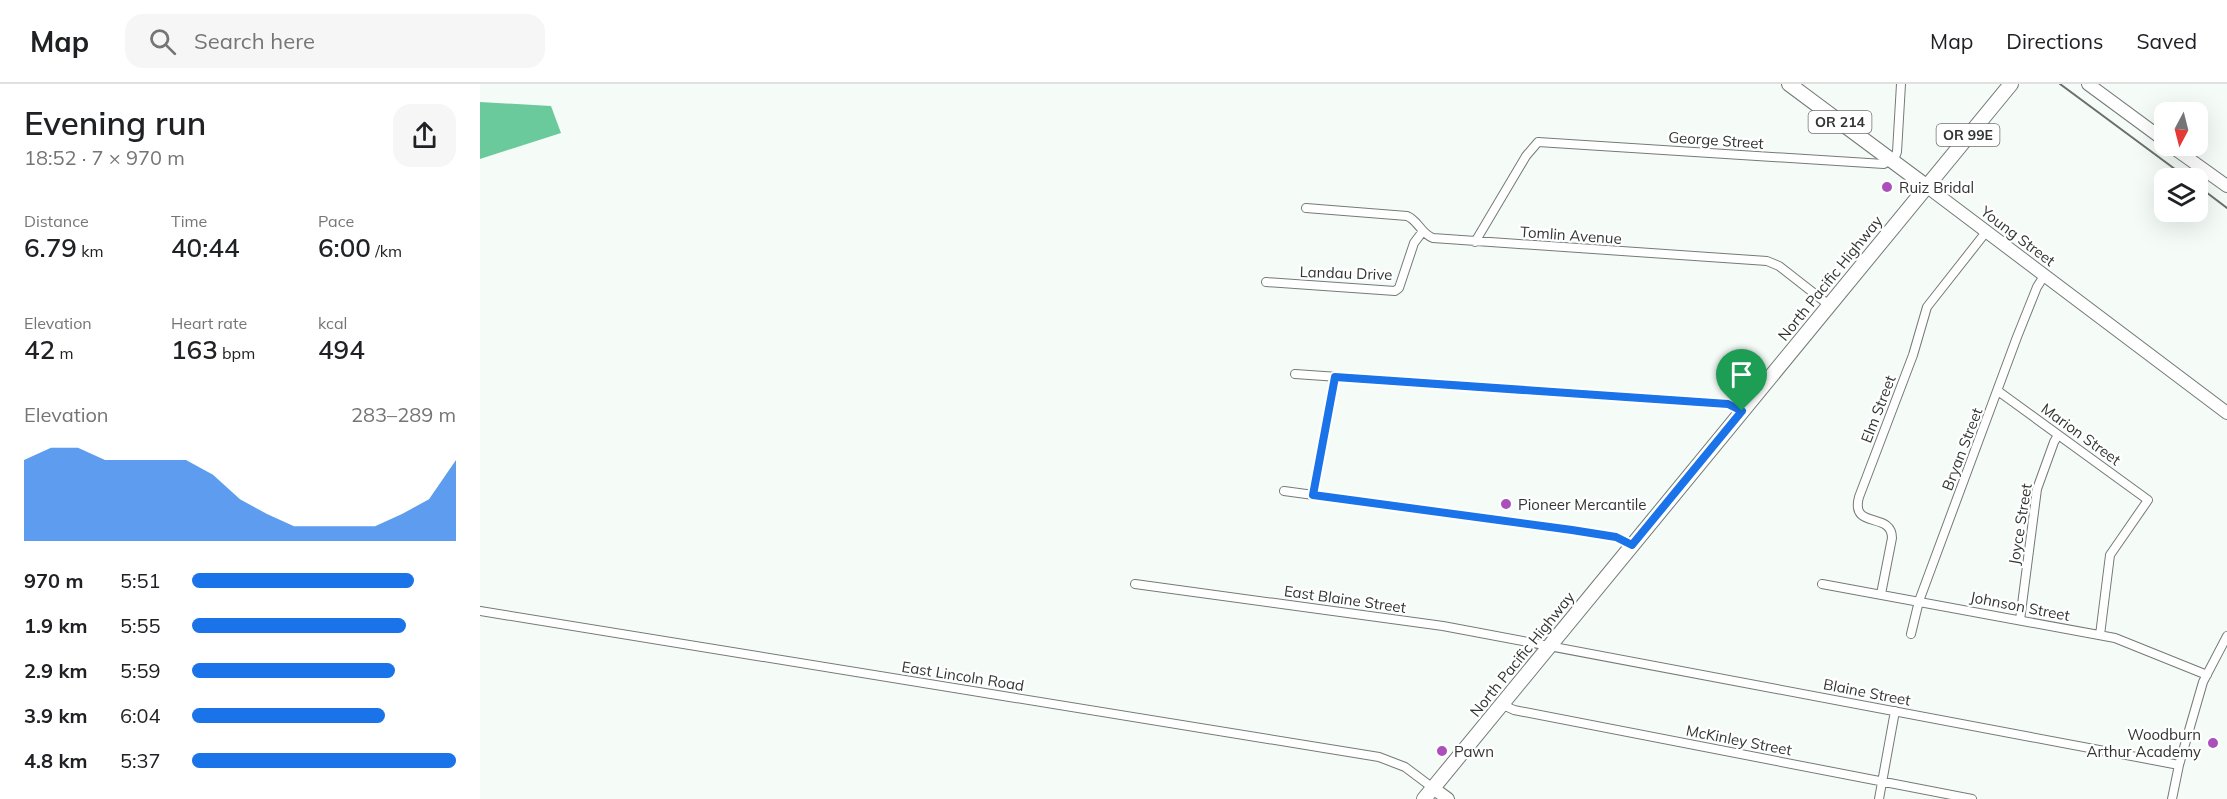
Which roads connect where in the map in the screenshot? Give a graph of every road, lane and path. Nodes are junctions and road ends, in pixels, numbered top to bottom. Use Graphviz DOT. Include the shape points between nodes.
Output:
graph roads {
  1 [pos="1789,84"];
  2 [pos="1902,84"];
  3 [pos="2088,84"];
  4 [pos="2005,86"];
  5 [pos="2154,133"];
  6 [pos="2185,156"];
  7 [pos="1891,160"];
  8 [pos="1926,186"];
  9 [pos="2227,186"];
  10 [pos="1306,208"];
  11 [pos="1423,231"];
  12 [pos="1986,232"];
  13 [pos="1475,242"];
  14 [pos="2044,276"];
  15 [pos="1266,282"];
  16 [pos="1829,305"];
  17 [pos="1295,374"];
  18 [pos="1335,377"];
  19 [pos="1998,391"];
  20 [pos="1742,411"];
  21 [pos="2227,413"];
  22 [pos="2058,435"];
  23 [pos="1284,491"];
  24 [pos="1313,495"];
  25 [pos="1632,545"];
  26 [pos="1135,584"];
  27 [pos="1822,584"];
  28 [pos="1881,594"];
  29 [pos="1919,601"];
  30 [pos="480,611"];
  31 [pos="2020,620"];
  32 [pos="1911,634"];
  33 [pos="2100,635"];
  34 [pos="2227,636"];
  35 [pos="1551,645"];
  36 [pos="2206,675"];
  37 [pos="1502,704"];
  38 [pos="1895,711"];
  39 [pos="2179,765"];
  40 [pos="1882,782"];
  41 [pos="1428,794"];
  42 [pos="1448,799"];
  43 [pos="1879,799"];
  44 [pos="1972,799"];
  45 [pos="2172,799"];
  1 -- 7 [label="main road, Young Street / OR 214"];
  2 -- 7 [label="street" via="1897,152"];
  3 -- 5 [label="main road"];
  4 -- 8 [label="main road, North Pacific Highway / OR 99E"];
  6 -- 9 [label="main road"];
  7 -- 8 [label="main road, Young Street / OR 214"];
  7 -- 13 [label="street, George Street" via="1875,164 1538,142"];
  8 -- 12 [label="main road, Young Street"];
  8 -- 16 [label="main road, North Pacific Highway / OR 99E"];
  10 -- 11 [label="street, Tomlin Avenue" via="1403,215 1414,219"];
  11 -- 13 [label="street, Tomlin Avenue" via="1433,238"];
  11 -- 15 [label="street, Landau Drive" via="1414,243 1395,291"];
  12 -- 14 [label="main road, Young Street"];
  12 -- 28 [label="street, Elm Street" via="1927,307 1916,349 1859,497 1857,506 1861,514 1887,524 1891,530"];
  13 -- 16 [label="street, Tomlin Avenue" via="1767,261"];
  14 -- 19 [label="street, Bryan Street"];
  14 -- 21 [label="main road, Young Street"];
  16 -- 20 [label="main road, North Pacific Highway / OR 99E"];
  17 -- 18 [label="street"];
  18 -- 20 [label="street" via="1728,404"];
  18 -- 24 [label="street"];
  19 -- 22 [label="street, Marion Street"];
  19 -- 29 [label="street, Bryan Street"];
  20 -- 25 [label="main road, North Pacific Highway / OR 99E"];
  22 -- 31 [label="street, Joyce Street" via="2037,489"];
  22 -- 33 [label="street, Marion Street" via="2148,500 2110,555"];
  23 -- 24 [label="street"];
  24 -- 25 [label="street" via="1572,530 1616,537"];
  25 -- 35 [label="main road, North Pacific Highway / OR 99E"];
  26 -- 35 [label="street, East Blaine Street" via="1443,626"];
  27 -- 28 [label="street, Johnson Street"];
  28 -- 29 [label="street, Johnson Street"];
  29 -- 31 [label="street, Johnson Street"];
  29 -- 32 [label="street, Bryan Street"];
  30 -- 41 [label="street, East Lincoln Road" via="1391,760 1405,767"];
  31 -- 33 [label="street, Johnson Street"];
  33 -- 36 [label="street, Johnson Street"];
  34 -- 36 [label="street"];
  35 -- 37 [label="main road, North Pacific Highway / OR 99E"];
  35 -- 38 [label="street, Blaine Street"];
  36 -- 39 [label="street"];
  37 -- 40 [label="street, McKinley Street" via="1514,710"];
  37 -- 41 [label="main road, North Pacific Highway / OR 99E"];
  38 -- 39 [label="street, Blaine Street"];
  38 -- 40 [label="street"];
  39 -- 45 [label="street"];
  40 -- 43 [label="street"];
  40 -- 44 [label="street, McKinley Street"];
  41 -- 42 [label="main road"];
}
